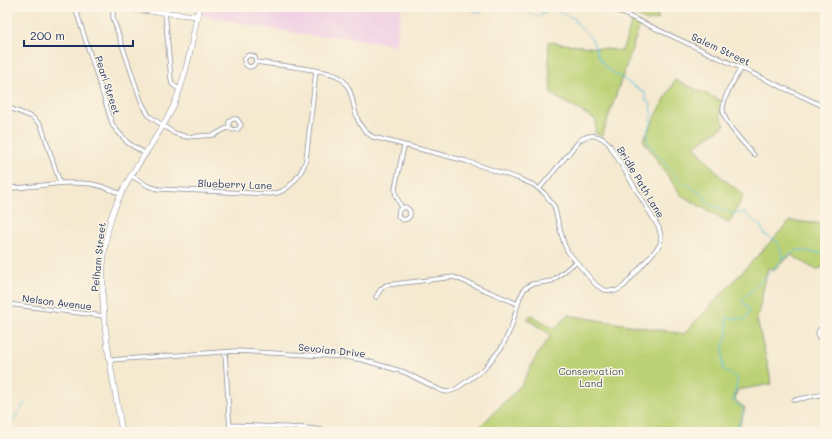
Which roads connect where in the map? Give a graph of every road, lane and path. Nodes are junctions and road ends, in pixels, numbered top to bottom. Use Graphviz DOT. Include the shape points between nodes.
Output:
graph roads {
  1 [pos="75,7"];
  2 [pos="112,7"];
  3 [pos="199,7"];
  4 [pos="609,7"];
  5 [pos="165,12"];
  6 [pos="197,16"];
  7 [pos="256,62"];
  8 [pos="741,67"];
  9 [pos="316,71"];
  10 [pos="180,90"];
  11 [pos="7,107"];
  12 [pos="825,107"];
  13 [pos="163,126"];
  14 [pos="229,127"];
  15 [pos="404,146"];
  16 [pos="146,154"];
  17 [pos="754,154"];
  18 [pos="132,176"];
  19 [pos="60,183"];
  20 [pos="7,188"];
  21 [pos="539,189"];
  22 [pos="121,194"];
  23 [pos="402,208"];
  24 [pos="576,262"];
  25 [pos="376,297"];
  26 [pos="7,304"];
  27 [pos="518,304"];
  28 [pos="104,316"];
  29 [pos="825,327"];
  30 [pos="825,340"];
  31 [pos="225,352"];
  32 [pos="110,360"];
  33 [pos="825,394"];
  34 [pos="794,400"];
  35 [pos="230,425"];
  36 [pos="122,432"];
  37 [pos="230,432"];
  38 [pos="340,432"];
  1 -- 16 [label="street, Pearl Street" via="114,126 128,143"];
  2 -- 5 [label="street"];
  2 -- 13 [label="street" via="113,18 140,101 149,116"];
  3 -- 6 [label="street, Pelham Street"];
  4 -- 8 [label="street, Salem Street"];
  5 -- 6 [label="street"];
  5 -- 10 [label="street" via="170,79"];
  6 -- 10 [label="street, Pelham Street"];
  7 -- 9 [label="street, Bridle Path Lane"];
  8 -- 12 [label="street, Salem Street"];
  8 -- 17 [label="street" via="725,100 723,113 731,128"];
  9 -- 15 [label="street, Bridle Path Lane" via="336,75 346,84 357,121 364,130 376,138"];
  9 -- 18 [label="street, Blueberry Lane" via="306,160 302,170 285,190 270,194 158,189"];
  10 -- 13 [label="street, Pelham Street"];
  11 -- 19 [label="street" via="32,117 41,125"];
  13 -- 14 [label="street" via="180,136 191,138 214,135"];
  13 -- 16 [label="street, Pelham Street"];
  15 -- 21 [label="street, Bridle Path Lane" via="459,159 529,182"];
  15 -- 23 [label="street" via="395,188"];
  16 -- 18 [label="street, Pelham Street"];
  18 -- 22 [label="street, Pelham Street"];
  19 -- 20 [label="street"];
  19 -- 22 [label="street" via="93,184"];
  21 -- 24 [label="street, Bridle Path Lane" via="554,206 564,244"];
  21 -- 24 [label="street, Bridle Path Lane" via="580,140 589,136 599,137 609,144 660,230 661,240 657,249 619,290 601,289"];
  22 -- 28 [label="street, Pelham Street" via="108,230 103,280"];
  24 -- 27 [label="street, Sevoian Drive" via="552,281 527,286"];
  25 -- 27 [label="street" via="378,291 386,285 452,277"];
  26 -- 28 [label="street, Nelson Avenue"];
  27 -- 31 [label="street, Sevoian Drive" via="509,334 494,359 475,377 451,391 439,390 404,372 356,359 245,351"];
  28 -- 32 [label="street, Pelham Street"];
  29 -- 30 [label="street" via="818,333 819,338"];
  31 -- 32 [label="street, Sevoian Drive"];
  31 -- 35 [label="street"];
  32 -- 36 [label="street, Pelham Street"];
  33 -- 34 [label="street"];
  35 -- 37 [label="street"];
  35 -- 38 [label="street"];
}
